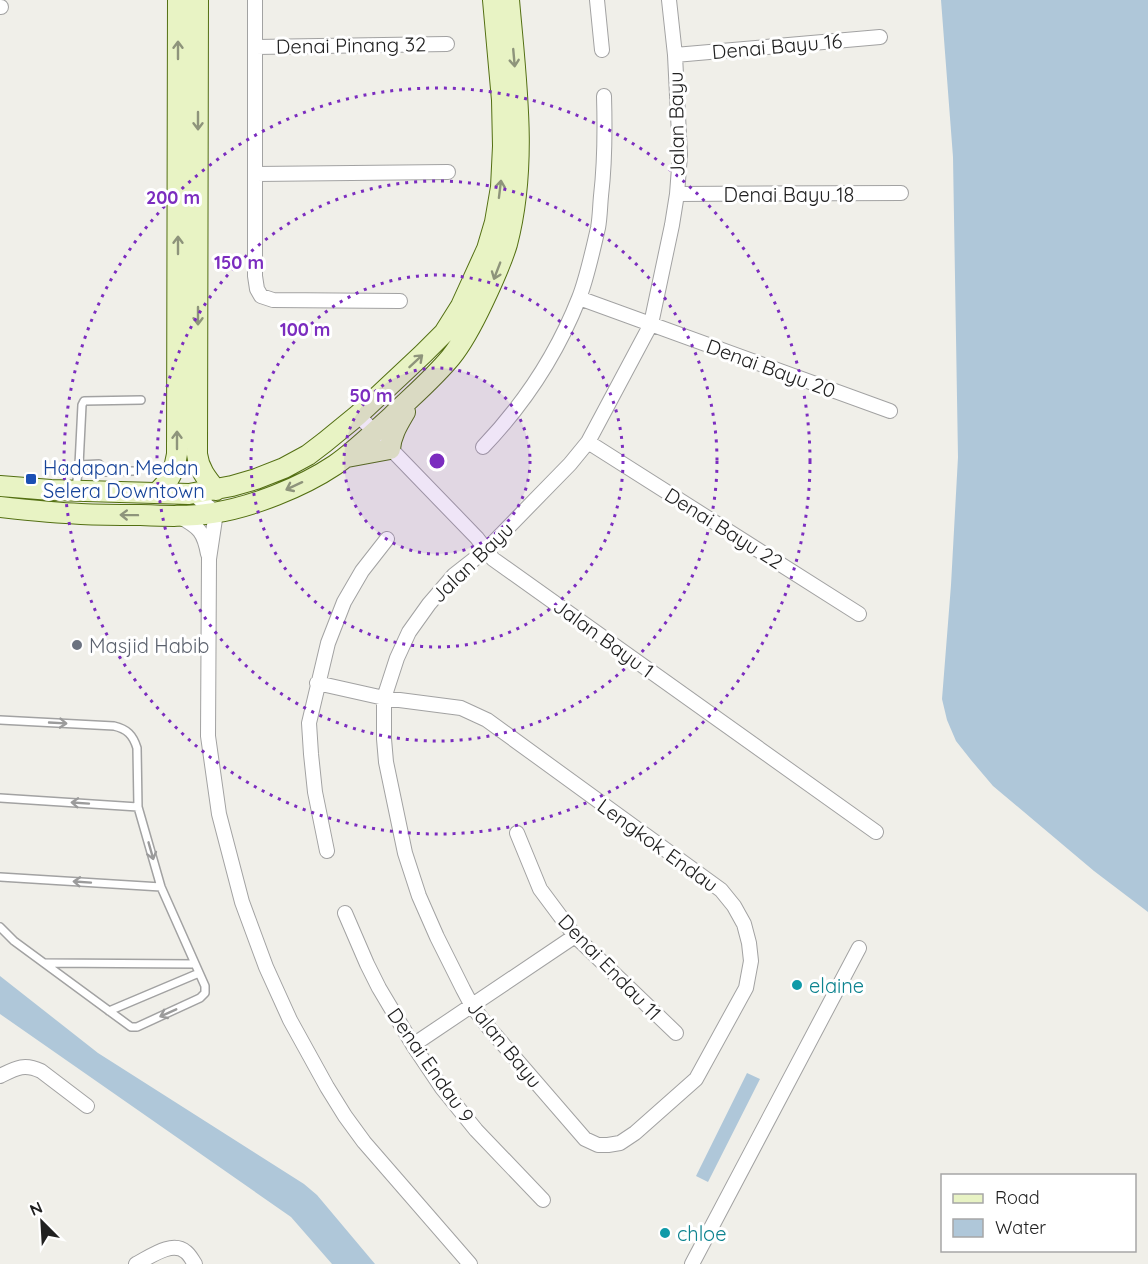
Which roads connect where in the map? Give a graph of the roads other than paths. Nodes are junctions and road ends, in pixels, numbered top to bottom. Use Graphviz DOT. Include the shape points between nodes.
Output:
graph roads {
  1 [pos="178,0"];
  2 [pos="198,0"];
  3 [pos="255,0"];
  4 [pos="493,0"];
  5 [pos="509,0"];
  6 [pos="597,0"];
  7 [pos="669,0"];
  8 [pos="880,36"];
  9 [pos="447,44"];
  10 [pos="256,46"];
  11 [pos="602,50"];
  12 [pos="675,55"];
  13 [pos="604,96"];
  14 [pos="448,172"];
  15 [pos="256,174"];
  16 [pos="901,193"];
  17 [pos="677,194"];
  18 [pos="579,298"];
  19 [pos="400,301"];
  20 [pos="651,324"];
  21 [pos="416,392"];
  22 [pos="141,400"];
  23 [pos="890,411"];
  24 [pos="358,415"];
  25 [pos="374,432"];
  26 [pos="588,442"];
  27 [pos="483,447"];
  28 [pos="390,449"];
  29 [pos="345,457"];
  30 [pos="79,465"];
  31 [pos="133,471"];
  32 [pos="0,486"];
  33 [pos="76,490"];
  34 [pos="216,490"];
  35 [pos="158,492"];
  36 [pos="189,494"];
  37 [pos="0,507"];
  38 [pos="213,513"];
  39 [pos="178,516"];
  40 [pos="387,539"];
  41 [pos="486,550"];
  42 [pos="209,559"];
  43 [pos="859,614"];
  44 [pos="317,683"];
  45 [pos="384,698"];
  46 [pos="0,720"];
  47 [pos="0,798"];
  48 [pos="138,807"];
  49 [pos="876,832"];
  50 [pos="517,833"];
  51 [pos="327,851"];
  52 [pos="0,877"];
  53 [pos="161,887"];
  54 [pos="345,913"];
  55 [pos="0,927"];
  56 [pos="575,936"];
  57 [pos="859,948"];
  58 [pos="45,963"];
  59 [pos="195,963"];
  60 [pos="199,973"];
  61 [pos="472,1006"];
  62 [pos="109,1011"];
  63 [pos="676,1034"];
  64 [pos="412,1045"];
  65 [pos="0,1076"];
  66 [pos="87,1106"];
  67 [pos="585,1139"];
  68 [pos="543,1200"];
  69 [pos="136,1264"];
  70 [pos="195,1264"];
  71 [pos="470,1264"];
  72 [pos="692,1264"];
  35 -- 1 [label="main road, one-way" via="173,472 177,454"];
  2 -- 34 [label="main road, one-way" via="197,454 201,472"];
  3 -- 10 [label="street"];
  24 -- 4 [label="main road, one-way" via="444,333 487,249 501,187 503,146"];
  5 -- 21 [label="main road, one-way" via="519,153 509,235 496,276 472,325 451,357"];
  6 -- 11 [label="street"];
  7 -- 12 [label="street, Jalan Bayu"];
  8 -- 12 [label="street, Denai Bayu 16"];
  9 -- 10 [label="street, Denai Pinang 32"];
  10 -- 15 [label="street"];
  12 -- 17 [label="street, Jalan Bayu" via="680,155"];
  13 -- 18 [label="street" via="604,169 598,226"];
  14 -- 15 [label="street"];
  15 -- 19 [label="street" via="255,276 261,296 273,300"];
  16 -- 17 [label="street, Denai Bayu 18"];
  17 -- 20 [label="street, Jalan Bayu"];
  18 -- 20 [label="street, Denai Bayu 20"];
  18 -- 27 [label="street" via="536,382"];
  20 -- 23 [label="street, Denai Bayu 20"];
  20 -- 26 [label="street, Jalan Bayu"];
  21 -- 25 [label="main road"];
  21 -- 28 [label="main road" via="394,430"];
  22 -- 30 [label="lane" via="84,400"];
  24 -- 25 [label="street, Jalan Bayu 1"];
  24 -- 34 [label="main road" via="308,455 284,468"];
  25 -- 28 [label="street, Jalan Bayu 1"];
  25 -- 29 [label="main road"];
  26 -- 41 [label="street, Jalan Bayu"];
  26 -- 43 [label="street, Denai Bayu 22"];
  28 -- 29 [label="main road"];
  28 -- 41 [label="street, Jalan Bayu 1"];
  29 -- 38 [label="main road, one-way" via="290,489"];
  30 -- 31 [label="lane" via="99,464 105,472"];
  30 -- 33 [label="lane"];
  32 -- 33 [label="main road"];
  33 -- 35 [label="main road"];
  34 -- 36 [label="main road"];
  35 -- 36 [label="main road"];
  36 -- 38 [label="street" via="203,501"];
  39 -- 37 [label="main road, one-way"];
  38 -- 39 [label="main road"];
  38 -- 42 [label="street" via="215,525"];
  39 -- 42 [label="street" via="201,531"];
  40 -- 44 [label="street" via="344,602"];
  41 -- 45 [label="street, Jalan Bayu" via="454,575 422,613 397,658"];
  41 -- 49 [label="street, Jalan Bayu 1" via="502,566"];
  42 -- 71 [label="street" via="207,736 219,814 242,902 266,967 290,1020 345,1116"];
  44 -- 45 [label="street, Lengkok Endau"];
  44 -- 51 [label="street" via="309,734"];
  45 -- 61 [label="street, Jalan Bayu" via="386,762 405,853 419,896"];
  45 -- 67 [label="street, Lengkok Endau" via="461,708 487,720 721,890 744,924 751,961 746,988 696,1079 620,1143 598,1145"];
  46 -- 48 [label="lane, one-way" via="114,726 130,732 137,748"];
  48 -- 47 [label="lane, one-way"];
  48 -- 53 [label="lane, one-way"];
  50 -- 56 [label="street, Denai Endau 11" via="540,889"];
  53 -- 52 [label="lane, one-way"];
  53 -- 59 [label="lane"];
  54 -- 64 [label="street, Denai Endau 9" via="379,988"];
  55 -- 58 [label="lane"];
  56 -- 61 [label="street"];
  56 -- 63 [label="street, Denai Endau 11"];
  57 -- 72 [label="street"];
  58 -- 59 [label="lane"];
  58 -- 62 [label="lane"];
  59 -- 60 [label="lane"];
  60 -- 62 [label="lane"];
  60 -- 62 [label="lane, one-way" via="203,996 137,1027 128,1026"];
  61 -- 64 [label="street"];
  61 -- 67 [label="street, Jalan Bayu"];
  64 -- 68 [label="street, Denai Endau 9" via="476,1130"];
  65 -- 66 [label="street" via="23,1066 32,1067"];
  69 -- 70 [label="street" via="167,1248 179,1247"];
}
